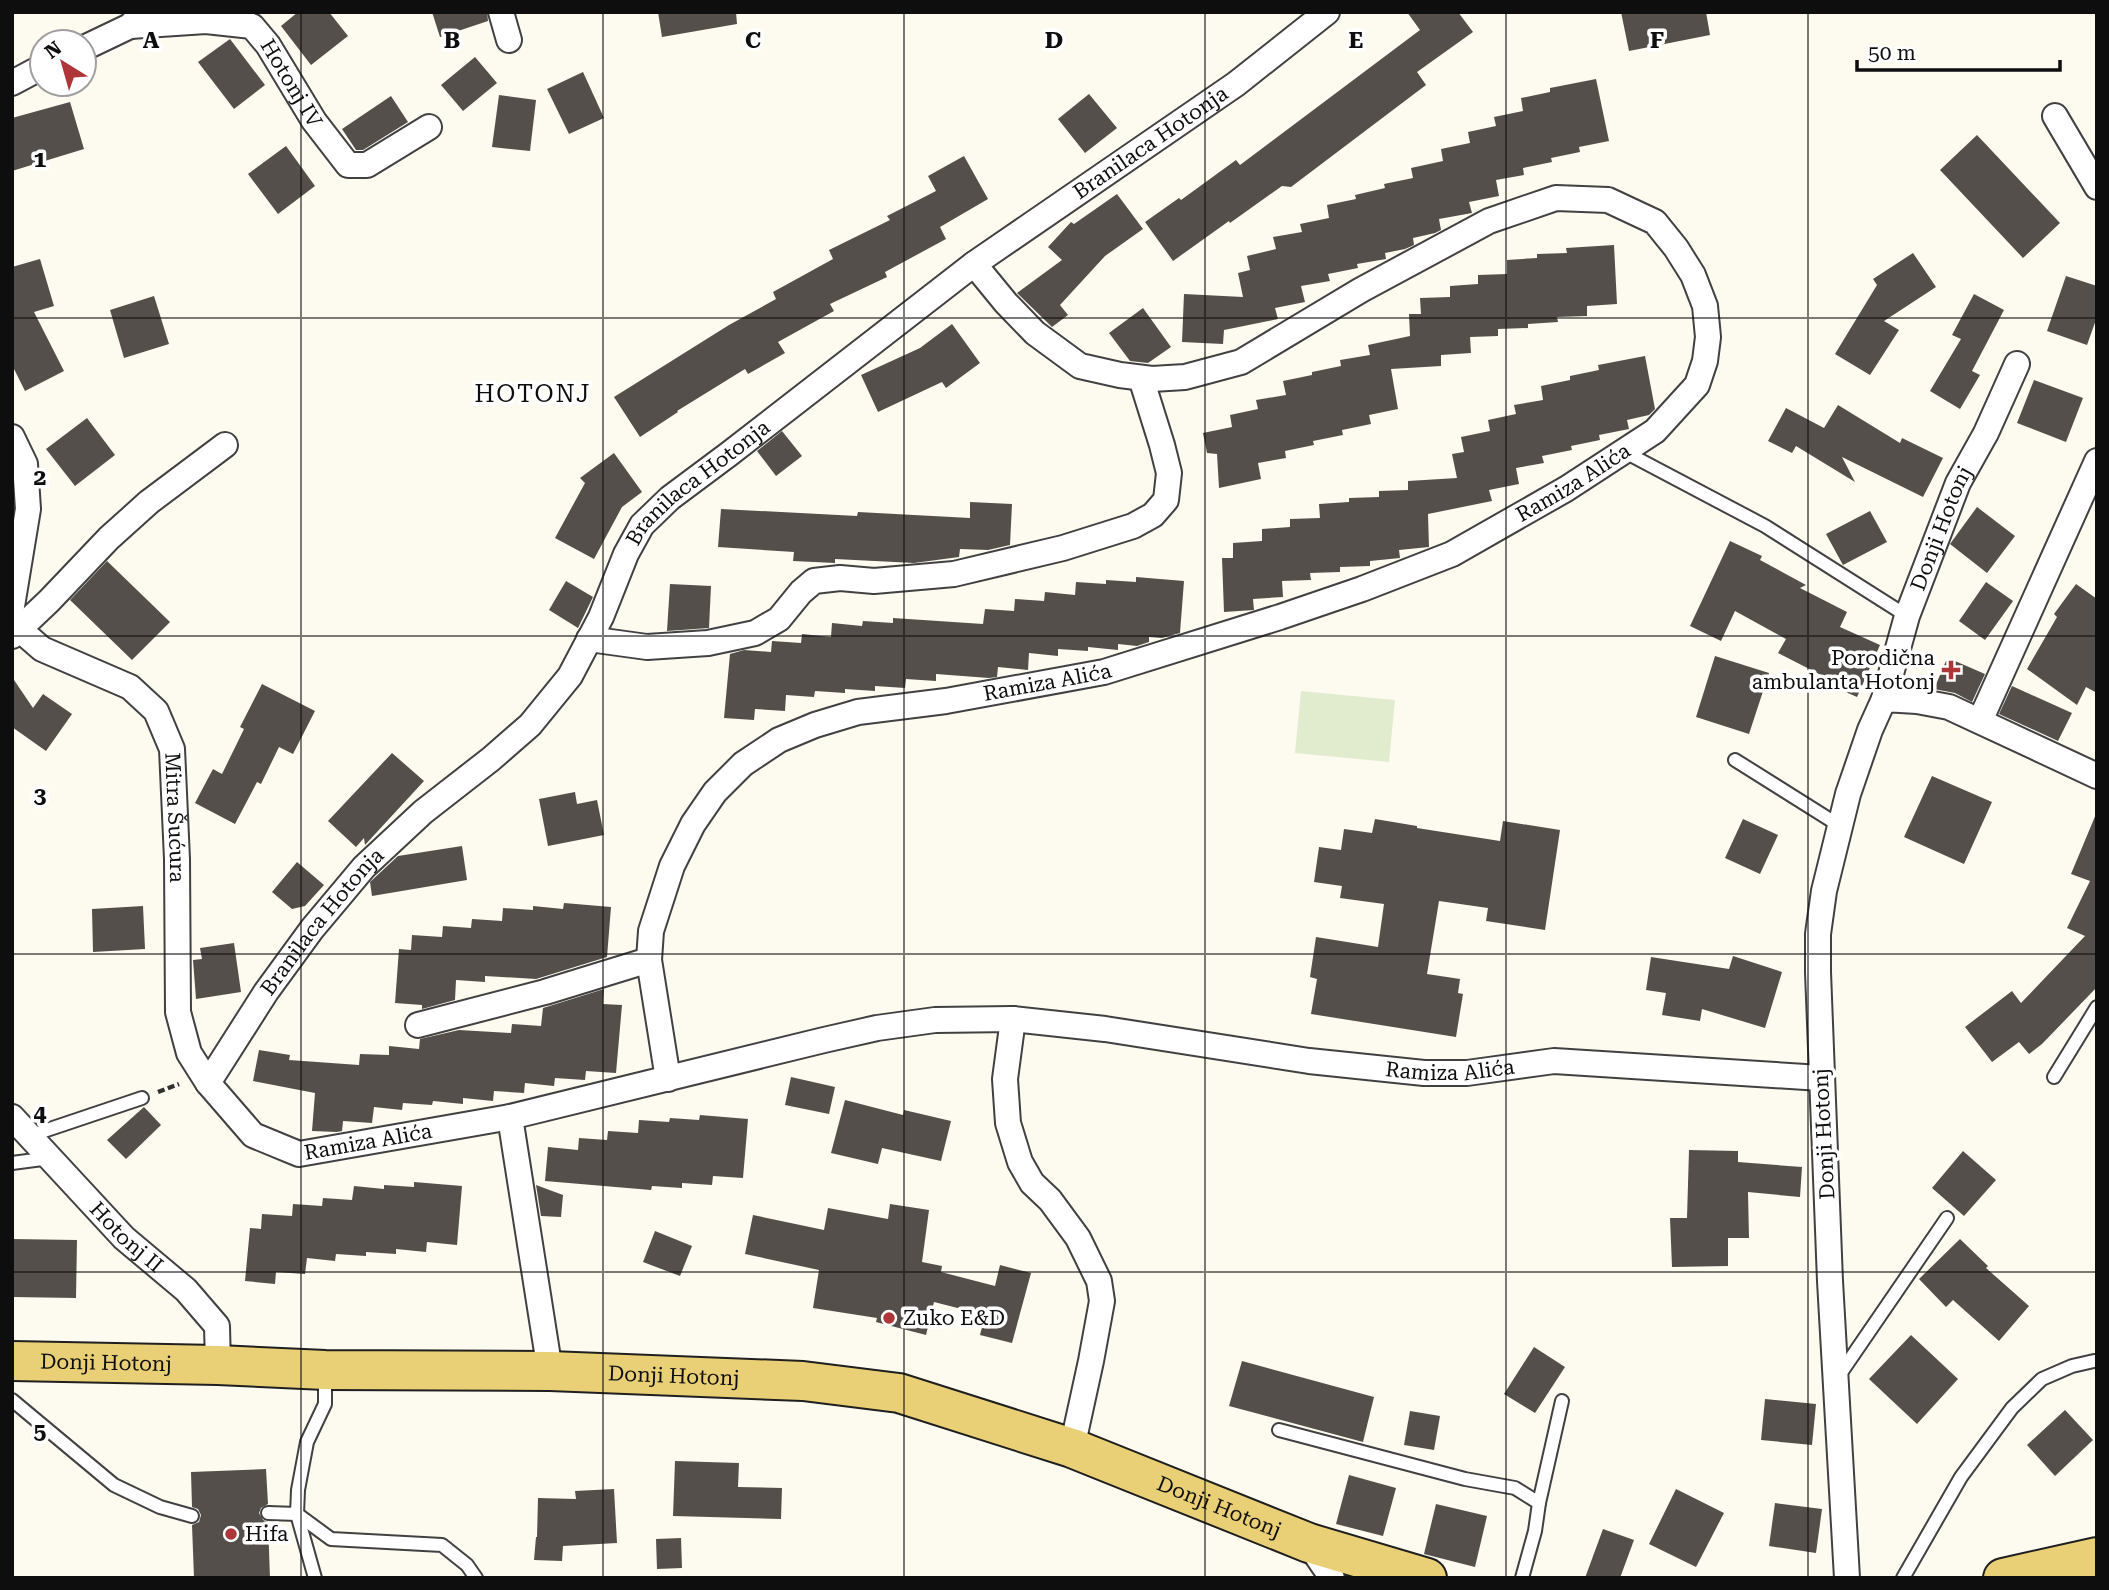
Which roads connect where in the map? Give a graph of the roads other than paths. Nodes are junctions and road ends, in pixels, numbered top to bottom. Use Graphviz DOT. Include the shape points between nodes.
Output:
graph roads {
  1 [pos="501,12"];
  2 [pos="1326,12"];
  3 [pos="136,19"];
  4 [pos="98,40"];
  5 [pos="509,40"];
  6 [pos="28,74"];
  7 [pos="12,83"];
  8 [pos="2055,116"];
  9 [pos="429,127"];
  10 [pos="2097,187"];
  11 [pos="974,264"];
  12 [pos="2017,364"];
  13 [pos="1141,378"];
  14 [pos="12,437"];
  15 [pos="225,444"];
  16 [pos="1623,451"];
  17 [pos="2097,461"];
  18 [pos="1907,616"];
  19 [pos="14,621"];
  20 [pos="589,639"];
  21 [pos="1884,699"];
  22 [pos="1980,721"];
  23 [pos="1735,760"];
  24 [pos="2097,776"];
  25 [pos="1840,826"];
  26 [pos="649,960"];
  27 [pos="2097,1007"];
  28 [pos="1013,1019"];
  29 [pos="418,1025"];
  30 [pos="2054,1077"];
  31 [pos="205,1078"];
  32 [pos="1821,1078"];
  33 [pos="668,1079"];
  34 [pos="142,1098"];
  35 [pos="12,1117"];
  36 [pos="510,1117"];
  37 [pos="29,1136"];
  38 [pos="51,1158"];
  39 [pos="12,1163"];
  40 [pos="1947,1218"];
  41 [pos="12,1361"];
  42 [pos="2094,1361"];
  43 [pos="218,1365"];
  44 [pos="325,1370"];
  45 [pos="550,1371"];
  46 [pos="1836,1380"];
  47 [pos="12,1400"];
  48 [pos="1562,1401"];
  49 [pos="1279,1430"];
  50 [pos="1072,1448"];
  51 [pos="1539,1503"];
  52 [pos="268,1513"];
  53 [pos="297,1514"];
  54 [pos="192,1516"];
  55 [pos="1308,1543"];
  56 [pos="2097,1557"];
  57 [pos="315,1578"];
  58 [pos="476,1578"];
  59 [pos="1332,1578"];
  60 [pos="1427,1578"];
  61 [pos="1522,1578"];
  62 [pos="1847,1578"];
  63 [pos="1903,1578"];
  64 [pos="2003,1578"];
  1 -- 5 [label="street"];
  2 -- 11 [label="street, Branilaca Hotonja" via="1236,84"];
  3 -- 4 [label="street, Hotonj IV"];
  3 -- 9 [label="street, Hotonj IV" via="252,26 348,165 367,165"];
  6 -- 7 [label="street"];
  8 -- 10 [label="street"];
  11 -- 13 [label="street, Ramiza Alića" via="1035,333 1080,366"];
  11 -- 20 [label="street, Branilaca Hotonja" via="670,498 642,525"];
  12 -- 18 [label="street, Donji Hotonj" via="1958,483"];
  13 -- 16 [label="street, Ramiza Alića" via="1185,377 1241,362 1489,221 1556,198 1608,200 1655,222 1676,248 1705,306 1708,337 1697,385 1654,431"];
  13 -- 20 [label="street" via="1168,473 1166,500 1153,515 1133,526 954,574 814,581 779,619 755,633 708,643 647,647"];
  14 -- 19 [label="street" via="24,464 28,509"];
  15 -- 19 [label="street" via="108,538 49,601"];
  16 -- 18 [label="lane" via="1765,526"];
  16 -- 26 [label="street, Ramiza Alića" via="1452,554 1350,593 1104,672 858,712 779,740 743,764 715,792 693,824 660,899"];
  17 -- 22 [label="street"];
  18 -- 21 [label="street, Donji Hotonj"];
  19 -- 31 [label="street, Mitra Šućura" via="42,649 130,687 156,710 172,749 177,1012 189,1054"];
  20 -- 31 [label="street, Branilaca Hotonja" via="570,676 530,725 364,867 312,929"];
  21 -- 22 [label="street" via="1949,707"];
  21 -- 25 [label="street, Donji Hotonj"];
  22 -- 24 [label="street"];
  23 -- 25 [label="lane"];
  25 -- 32 [label="street, Donji Hotonj" via="1818,934"];
  26 -- 29 [label="street"];
  26 -- 33 [label="street, Ramiza Alića"];
  27 -- 30 [label="lane"];
  28 -- 32 [label="street, Ramiza Alića" via="1424,1073 1467,1073 1554,1061"];
  28 -- 33 [label="street, Ramiza Alića" via="935,1020 877,1028"];
  28 -- 50 [label="street" via="1005,1079 1008,1124 1032,1183 1078,1238 1099,1281 1102,1301"];
  31 -- 36 [label="street, Ramiza Alića" via="253,1135 299,1154"];
  32 -- 46 [label="street, Donji Hotonj"];
  33 -- 36 [label="street, Ramiza Alića"];
  34 -- 37 [label="lane"];
  35 -- 37 [label="street, Hotonj II"];
  36 -- 45 [label="street"];
  37 -- 38 [label="street, Hotonj II"];
  38 -- 39 [label="lane"];
  38 -- 43 [label="street, Hotonj II" via="124,1238 186,1290 217,1326"];
  40 -- 46 [label="lane"];
  41 -- 43 [label="main road, Donji Hotonj"];
  42 -- 63 [label="lane" via="2042,1379 2012,1408 1961,1477"];
  43 -- 44 [label="main road, Donji Hotonj"];
  44 -- 45 [label="main road, Donji Hotonj"];
  44 -- 53 [label="lane" via="325,1404 307,1441"];
  45 -- 50 [label="main road, Donji Hotonj" via="803,1381 899,1393"];
  46 -- 62 [label="street, Donji Hotonj"];
  47 -- 54 [label="lane" via="114,1485"];
  48 -- 51 [label="lane"];
  49 -- 51 [label="lane" via="1515,1488"];
  50 -- 55 [label="main road, Donji Hotonj"];
  51 -- 61 [label="lane"];
  52 -- 53 [label="lane"];
  53 -- 57 [label="lane"];
  53 -- 58 [label="lane" via="331,1539 442,1545"];
  55 -- 59 [label="street, Donji Hotonj"];
  55 -- 60 [label="main road, Donji Hotonj"];
  56 -- 64 [label="main road"];
}
